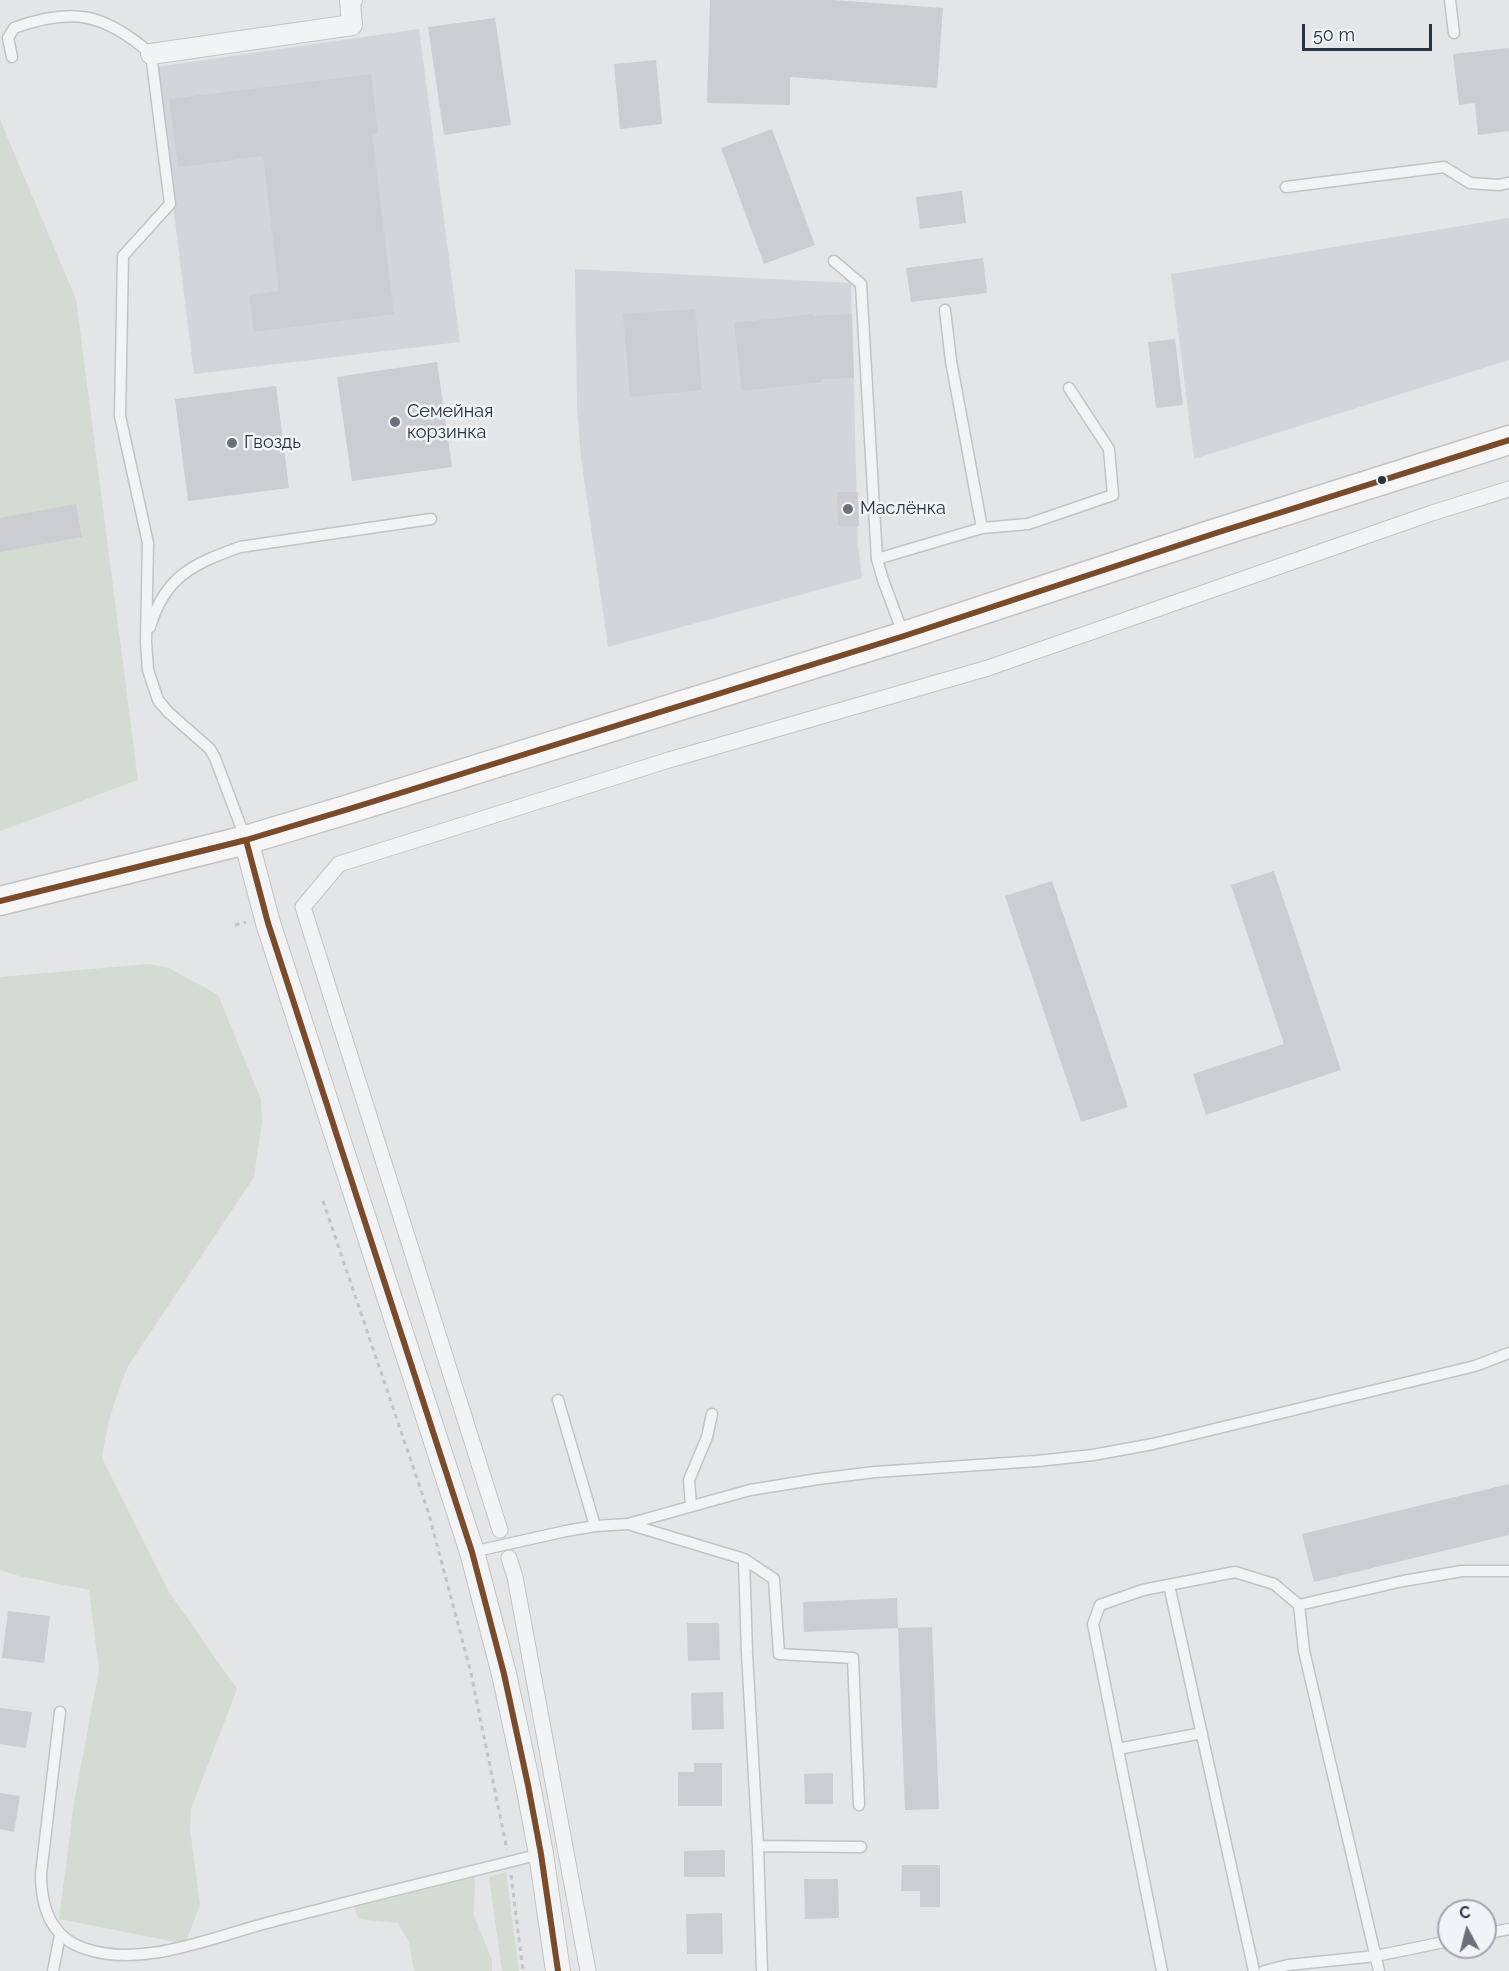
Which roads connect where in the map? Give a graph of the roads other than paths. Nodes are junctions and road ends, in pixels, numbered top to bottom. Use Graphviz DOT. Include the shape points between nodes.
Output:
graph roads {
  1 [pos="352,0"];
  2 [pos="1450,0"];
  3 [pos="1454,33"];
  4 [pos="151,54"];
  5 [pos="12,57"];
  6 [pos="1509,183"];
  7 [pos="1286,187"];
  8 [pos="834,261"];
  9 [pos="945,310"];
  10 [pos="1069,388"];
  11 [pos="1509,440"];
  12 [pos="1509,489"];
  13 [pos="431,519"];
  14 [pos="982,528"];
  15 [pos="877,559"];
  16 [pos="904,636"];
  17 [pos="146,642"];
  18 [pos="246,840"];
  19 [pos="0,901"];
  20 [pos="1509,1353"];
  21 [pos="558,1400"];
  22 [pos="712,1414"];
  23 [pos="691,1506"];
  24 [pos="628,1524"];
  25 [pos="595,1526"];
  26 [pos="500,1530"];
  27 [pos="472,1552"];
  28 [pos="509,1558"];
  29 [pos="744,1559"];
  30 [pos="1509,1571"];
  31 [pos="1169,1585"];
  32 [pos="1299,1605"];
  33 [pos="60,1712"];
  34 [pos="1202,1733"];
  35 [pos="1118,1749"];
  36 [pos="859,1805"];
  37 [pos="758,1846"];
  38 [pos="861,1846"];
  39 [pos="541,1854"];
  40 [pos="60,1935"];
  41 [pos="1437,1943"];
  42 [pos="1376,1956"];
  43 [pos="1289,1968"];
  44 [pos="53,1971"];
  45 [pos="558,1971"];
  46 [pos="588,1971"];
  47 [pos="762,1971"];
  48 [pos="1162,1971"];
  49 [pos="1254,1971"];
  50 [pos="1264,1971"];
  51 [pos="1379,1971"];
  1 -- 4 [label="street" via="352,25"];
  2 -- 3 [label="lane"];
  4 -- 5 [label="lane" via="102,22 69,15 14,27 8,38"];
  4 -- 17 [label="lane" via="170,204 123,256 120,416 148,543"];
  6 -- 7 [label="lane" via="1470,183 1444,167"];
  8 -- 15 [label="lane" via="861,284"];
  9 -- 14 [label="lane"];
  10 -- 14 [label="lane" via="1109,449 1113,495 1028,524"];
  11 -- 16 [label="main road"];
  12 -- 26 [label="street" via="988,668 669,760 339,864 303,907"];
  13 -- 17 [label="lane" via="240,548 220,555 184,572 167,589 155,610"];
  14 -- 15 [label="lane"];
  15 -- 16 [label="lane"];
  16 -- 18 [label="main road"];
  17 -- 18 [label="lane" via="148,670 158,700 210,750"];
  18 -- 19 [label="main road"];
  18 -- 27 [label="street" via="268,923"];
  20 -- 23 [label="lane" via="1475,1366 1153,1444 1037,1461 818,1479 750,1490"];
  21 -- 25 [label="lane"];
  22 -- 23 [label="lane" via="707,1437 688,1480"];
  23 -- 24 [label="lane"];
  24 -- 25 [label="lane"];
  24 -- 29 [label="lane"];
  25 -- 27 [label="lane"];
  27 -- 39 [label="street" via="506,1685"];
  28 -- 46 [label="street"];
  29 -- 36 [label="lane" via="774,1579 779,1654 853,1658"];
  29 -- 37 [label="lane"];
  30 -- 32 [label="lane" via="1462,1571"];
  31 -- 32 [label="lane" via="1235,1572 1274,1584"];
  31 -- 34 [label="lane"];
  31 -- 35 [label="lane" via="1100,1605 1093,1624"];
  32 -- 42 [label="lane" via="1304,1651"];
  33 -- 40 [label="lane" via="41,1889 51,1922"];
  34 -- 35 [label="lane"];
  34 -- 49 [label="lane"];
  35 -- 48 [label="lane"];
  37 -- 38 [label="lane"];
  37 -- 47 [label="lane"];
  39 -- 40 [label="lane" via="151,1953 99,1952"];
  39 -- 45 [label="street"];
  40 -- 44 [label="lane"];
  41 -- 42 [label="lane"];
  42 -- 43 [label="lane"];
  42 -- 51 [label="lane"];
  43 -- 50 [label="lane"];
}
